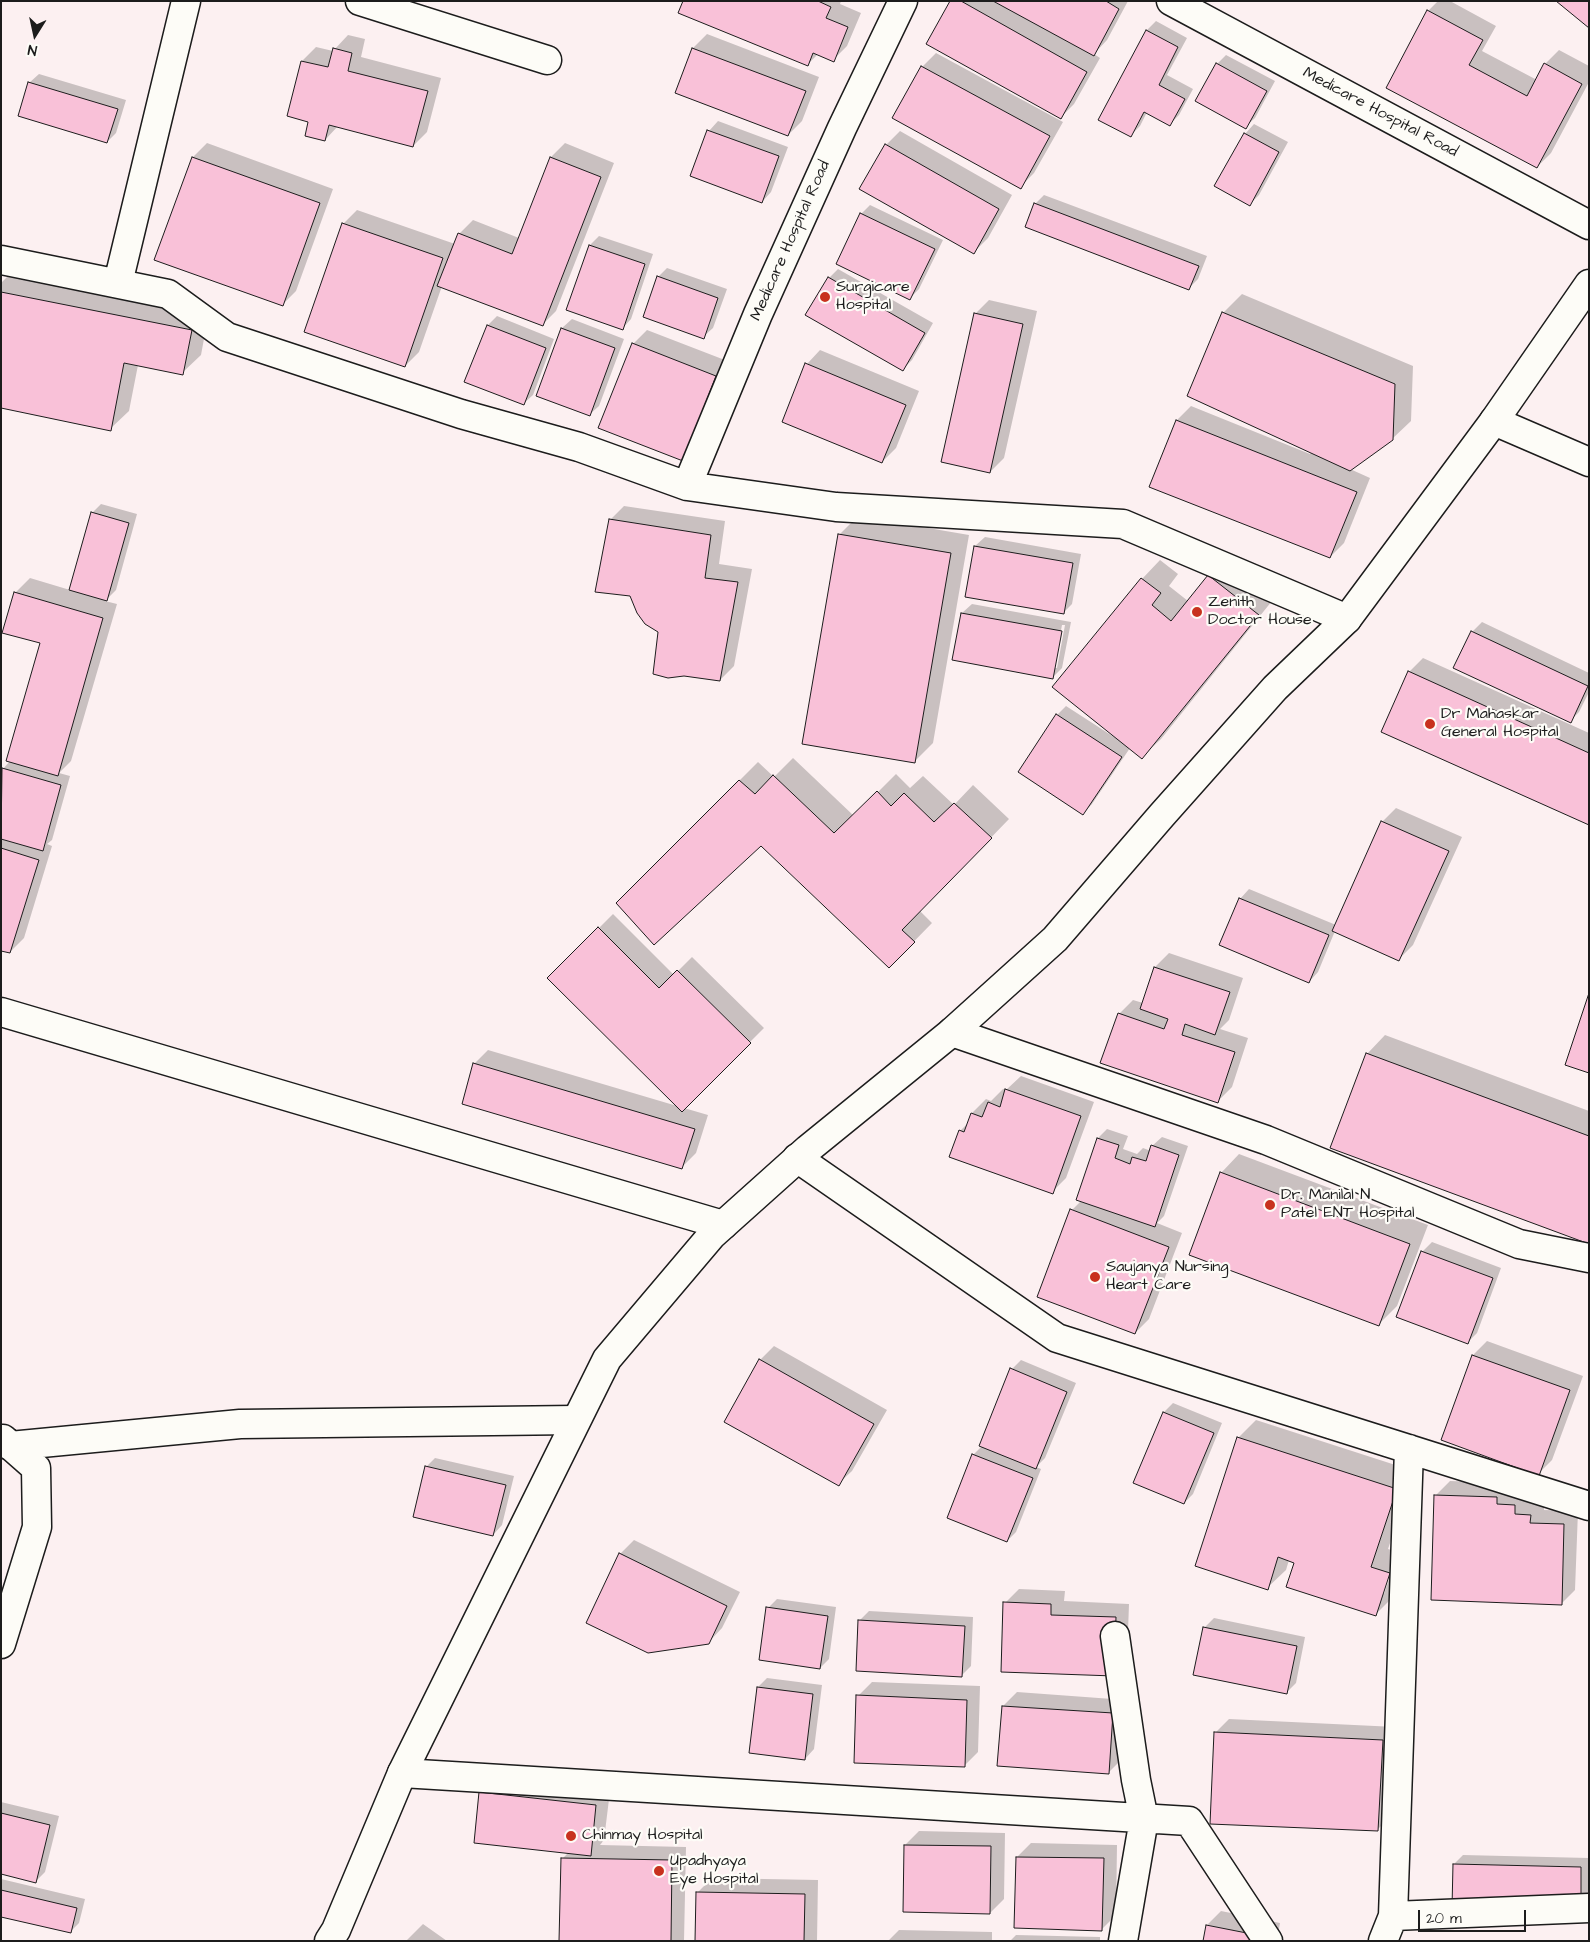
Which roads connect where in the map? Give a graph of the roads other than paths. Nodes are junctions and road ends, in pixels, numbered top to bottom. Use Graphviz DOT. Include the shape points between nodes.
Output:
graph roads {
  1 [pos="186,1"];
  2 [pos="360,1"];
  3 [pos="903,1"];
  4 [pos="1171,1"];
  5 [pos="548,60"];
  6 [pos="1589,225"];
  7 [pos="1,260"];
  8 [pos="118,283"];
  9 [pos="1589,284"];
  10 [pos="1494,421"];
  11 [pos="1589,462"];
  12 [pos="688,486"];
  13 [pos="1348,619"];
  14 [pos="1,1012"];
  15 [pos="952,1032"];
  16 [pos="797,1158"];
  17 [pos="723,1225"];
  18 [pos="1589,1258"];
  19 [pos="576,1420"];
  20 [pos="6,1442"];
  21 [pos="1409,1449"];
  22 [pos="1589,1506"];
  23 [pos="1115,1636"];
  24 [pos="1,1644"];
  25 [pos="402,1773"];
  26 [pos="1144,1819"];
  27 [pos="1589,1908"];
  28 [pos="1388,1929"];
  29 [pos="329,1941"];
  30 [pos="1123,1941"];
  31 [pos="1268,1941"];
  1 -- 8 [label="street"];
  2 -- 5 [label="street"];
  3 -- 12 [label="street, Medicare Hospital Road" via="758,314"];
  4 -- 6 [label="street, Medicare Hospital Road"];
  7 -- 8 [label="street"];
  8 -- 12 [label="street" via="168,294 227,336 461,414 579,446"];
  9 -- 10 [label="street"];
  10 -- 11 [label="street"];
  10 -- 13 [label="street"];
  12 -- 13 [label="street" via="836,507 1123,524"];
  13 -- 15 [label="street" via="1275,688 1055,939"];
  14 -- 17 [label="street"];
  15 -- 16 [label="street"];
  15 -- 18 [label="street" via="1266,1140 1519,1244"];
  16 -- 17 [label="street"];
  16 -- 21 [label="street" via="1057,1338"];
  17 -- 19 [label="street" via="606,1359"];
  19 -- 20 [label="street" via="240,1424"];
  19 -- 25 [label="street"];
  20 -- 24 [label="street" via="36,1468 37,1527"];
  21 -- 22 [label="street"];
  21 -- 28 [label="street"];
  23 -- 26 [label="street"];
  25 -- 26 [label="street"];
  25 -- 29 [label="street"];
  26 -- 30 [label="street"];
  26 -- 31 [label="street" via="1189,1821"];
  27 -- 28 [label="street"];
}
